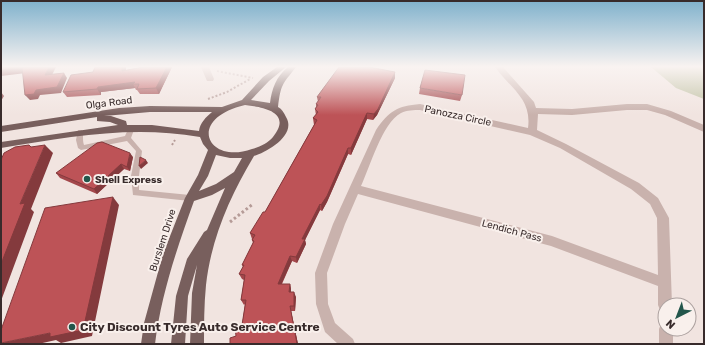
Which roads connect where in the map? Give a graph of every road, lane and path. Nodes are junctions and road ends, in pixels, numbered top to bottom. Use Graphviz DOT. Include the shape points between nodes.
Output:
graph roads {
  1 [pos="244,83"];
  2 [pos="262,83"];
  3 [pos="278,83"];
  4 [pos="513,83"];
  5 [pos="206,99"];
  6 [pos="245,102"];
  7 [pos="274,107"];
  8 [pos="221,109"];
  9 [pos="534,111"];
  10 [pos="40,122"];
  11 [pos="122,127"];
  12 [pos="132,127"];
  13 [pos="1,129"];
  14 [pos="704,129"];
  15 [pos="80,132"];
  16 [pos="532,132"];
  17 [pos="204,135"];
  18 [pos="128,138"];
  19 [pos="1,145"];
  20 [pos="213,150"];
  21 [pos="250,154"];
  22 [pos="237,174"];
  23 [pos="355,189"];
  24 [pos="190,198"];
  25 [pos="253,204"];
  26 [pos="228,223"];
  27 [pos="211,230"];
  28 [pos="665,283"];
  29 [pos="665,297"];
  30 [pos="148,344"];
  31 [pos="178,344"];
  32 [pos="197,344"];
  33 [pos="348,344"];
  1 -- 5 [label="path"];
  2 -- 6 [label="main road"];
  3 -- 7 [label="main road"];
  4 -- 9 [label="street"];
  6 -- 7 [label="main road"];
  6 -- 8 [label="main road"];
  7 -- 21 [label="main road" via="284,120 280,136 273,144"];
  8 -- 10 [label="main road, Olga Road" via="143,110"];
  8 -- 17 [label="main road" via="208,121"];
  9 -- 14 [label="street" via="572,112 647,107"];
  9 -- 16 [label="street"];
  10 -- 11 [label="main road" via="111,119 123,123"];
  10 -- 13 [label="main road, Olga Road"];
  11 -- 12 [label="main road"];
  11 -- 15 [label="main road"];
  12 -- 17 [label="main road" via="182,130"];
  12 -- 18 [label="lane"];
  15 -- 18 [label="lane" via="81,148"];
  15 -- 19 [label="main road"];
  16 -- 23 [label="street, Panozza Circle" via="420,107 401,108 390,117 381,130"];
  16 -- 28 [label="street, Panozza Circle" via="635,186 654,201 664,218"];
  17 -- 20 [label="main road" via="206,143"];
  18 -- 24 [label="lane" via="138,151 136,193"];
  20 -- 21 [label="main road" via="236,156"];
  20 -- 24 [label="main road, Burslem Drive" via="203,176"];
  21 -- 22 [label="main road"];
  22 -- 24 [label="main road" via="221,187"];
  22 -- 27 [label="main road"];
  23 -- 28 [label="street, Lendich Pass" via="552,241"];
  23 -- 33 [label="street, Panozza Circle" via="339,224 322,273 322,304 330,327"];
  24 -- 30 [label="main road, Burslem Drive" via="169,254"];
  25 -- 26 [label="path"];
  27 -- 31 [label="main road" via="193,258 182,296"];
  27 -- 32 [label="main road" via="201,278"];
  28 -- 29 [label="street, Panozza Circle"];
}
